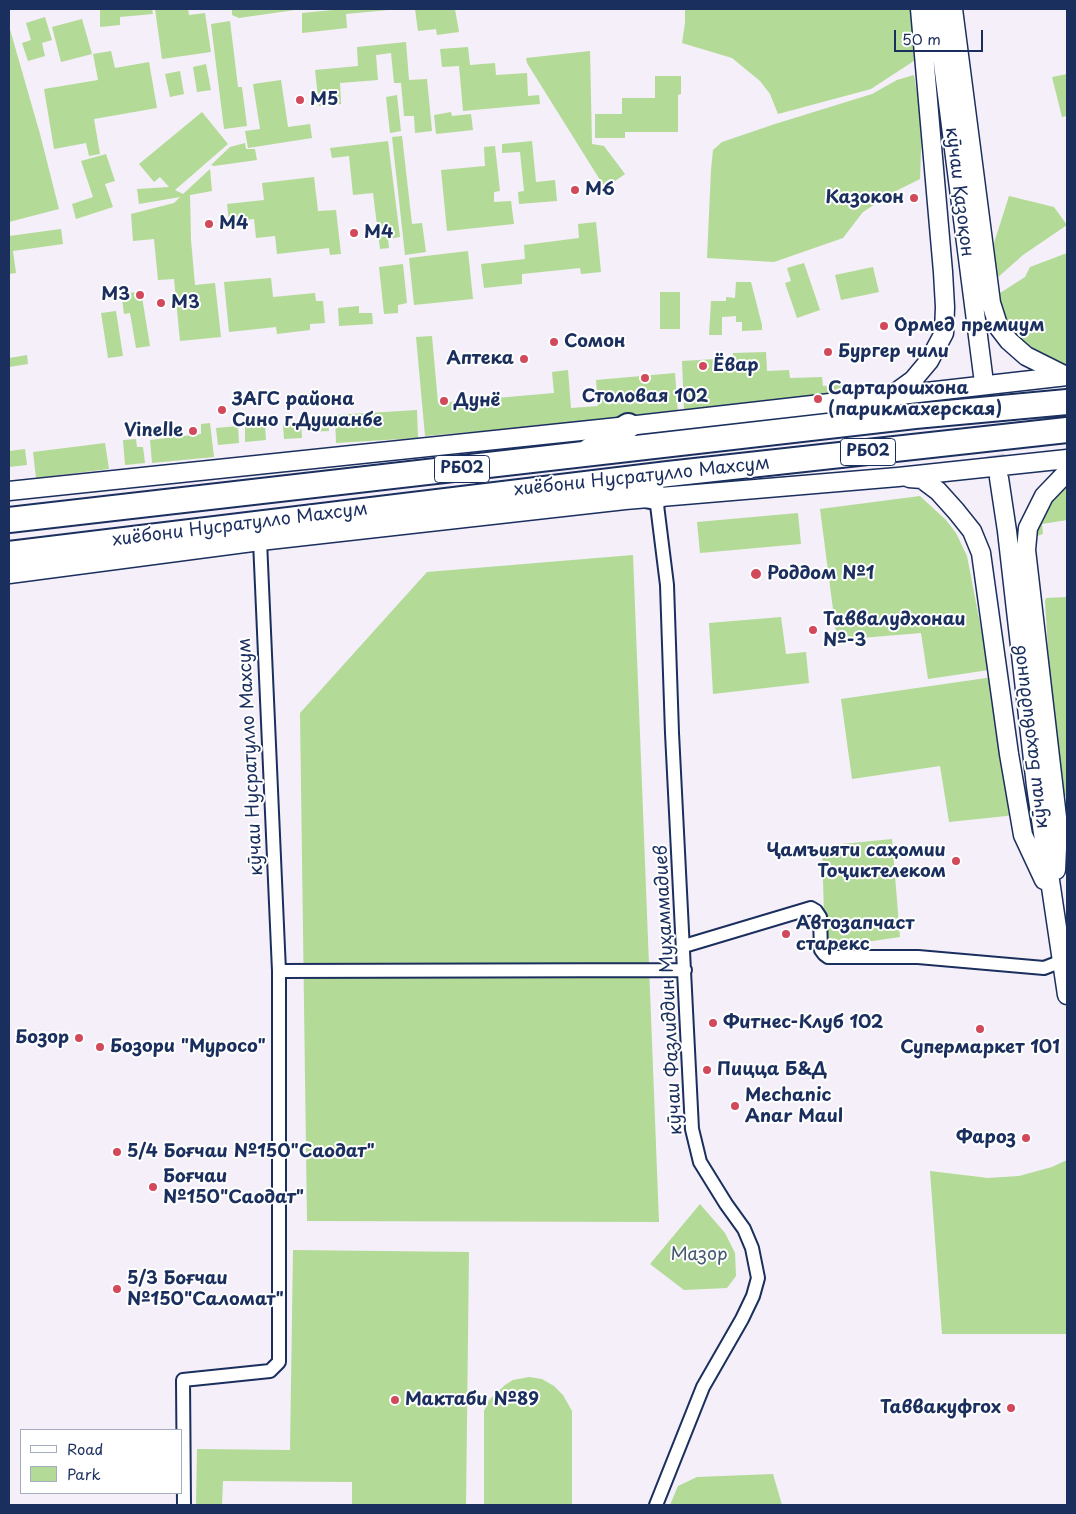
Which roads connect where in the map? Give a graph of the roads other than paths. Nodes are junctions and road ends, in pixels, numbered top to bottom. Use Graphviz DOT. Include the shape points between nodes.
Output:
graph roads {
  1 [pos="920,9"];
  2 [pos="936,9"];
  3 [pos="953,9"];
  4 [pos="983,375"];
  5 [pos="1067,376"];
  6 [pos="889,397"];
  7 [pos="1067,402"];
  8 [pos="628,426"];
  9 [pos="1067,430"];
  10 [pos="585,453"];
  11 [pos="1067,458"];
  12 [pos="520,462"];
  13 [pos="1067,472"];
  14 [pos="898,477"];
  15 [pos="999,478"];
  16 [pos="591,484"];
  17 [pos="9,491"];
  18 [pos="523,491"];
  19 [pos="656,496"];
  20 [pos="9,520"];
  21 [pos="260,541"];
  22 [pos="9,554"];
  23 [pos="9,574"];
  24 [pos="1062,863"];
  25 [pos="1054,904"];
  26 [pos="684,946"];
  27 [pos="1062,961"];
  28 [pos="279,970"];
  29 [pos="685,970"];
  30 [pos="1067,995"];
  31 [pos="184,1505"];
  32 [pos="656,1505"];
  1 -- 6 [label="street" via="943,272 944,333 929,361 913,380"];
  2 -- 4 [label="street, кӯчаи Қазоқон"];
  3 -- 5 [label="street" via="991,303 999,328 1009,341 1026,356"];
  5 -- 6 [label="street"];
  6 -- 8 [label="street"];
  7 -- 10 [label="highway, хиёбони Нусратулло Махсум / РБ02"];
  8 -- 10 [label="highway"];
  8 -- 17 [label="street"];
  9 -- 16 [label="highway, хиёбони Нусратулло Махсум / РБ02"];
  10 -- 12 [label="highway, хиёбони Нусратулло Махсум / РБ02"];
  11 -- 14 [label="street"];
  12 -- 18 [label="highway"];
  12 -- 20 [label="highway, хиёбони Нусратулло Махсум / РБ02"];
  13 -- 24 [label="street" via="1044,496 1028,528 1026,550"];
  14 -- 19 [label="street"];
  14 -- 25 [label="street" via="922,479 938,491 972,531 982,552 1023,835"];
  15 -- 25 [label="street, кӯчаи Баҳовиддинов" via="1036,786"];
  16 -- 18 [label="highway, хиёбони Нусратулло Махсум / РБ02"];
  16 -- 19 [label="highway"];
  18 -- 22 [label="highway, хиёбони Нусратулло Махсум / РБ02"];
  19 -- 21 [label="street"];
  19 -- 26 [label="street, кӯчаи Фазлиддин Муҳаммадиев" via="667,585"];
  21 -- 23 [label="street"];
  21 -- 28 [label="street, кӯчаи Нусратулло Махсум"];
  24 -- 25 [label="street"];
  25 -- 27 [label="street, кӯчаи Баҳовиддинов"];
  26 -- 27 [label="street" via="811,908 820,917 821,950 828,957 918,958 1044,968"];
  26 -- 29 [label="street, кӯчаи Фазлиддин Муҳаммадиев"];
  27 -- 30 [label="street, кӯчаи Баҳовиддинов"];
  28 -- 29 [label="street"];
  28 -- 31 [label="street, кӯчаи Нусратулло Махсум" via="279,1362 270,1371 183,1380"];
  29 -- 32 [label="street, кӯчаи Фазлиддин Муҳаммадиев" via="692,1129 700,1162 744,1229 758,1278 746,1311 703,1387"];
}
